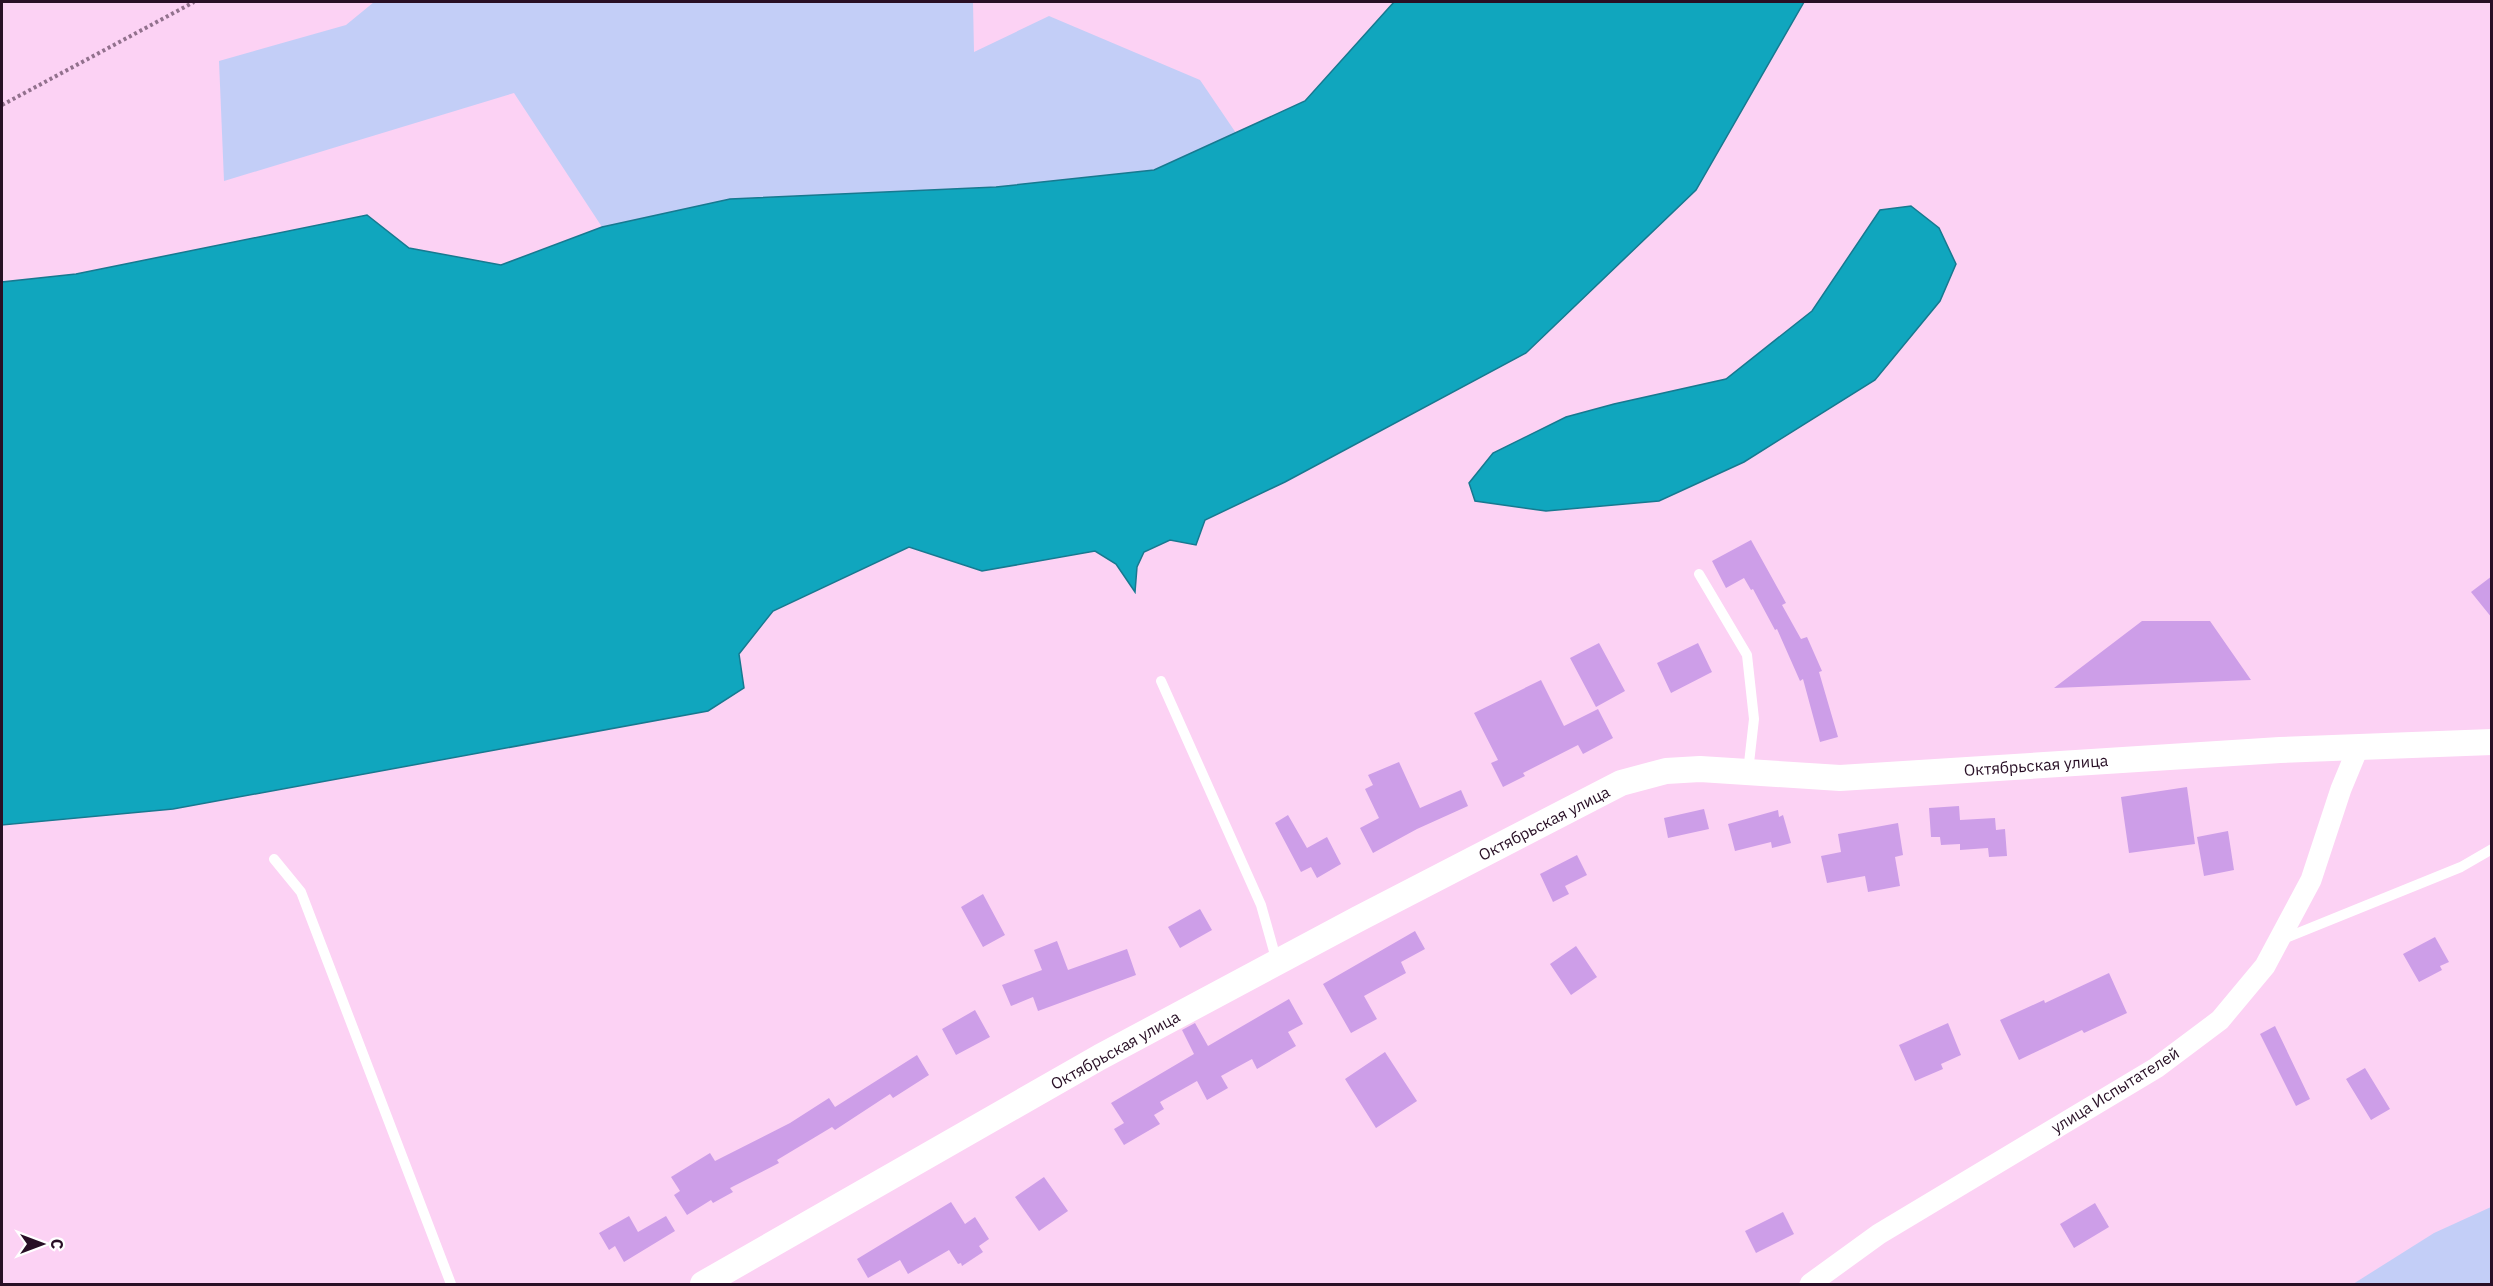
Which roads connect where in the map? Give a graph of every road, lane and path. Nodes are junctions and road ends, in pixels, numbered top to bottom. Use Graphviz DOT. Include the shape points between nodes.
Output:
graph roads {
  1 [pos="194,2"];
  2 [pos="2,105"];
  3 [pos="1699,574"];
  4 [pos="1161,681"];
  5 [pos="2492,742"];
  6 [pos="2358,748"];
  7 [pos="1748,772"];
  8 [pos="2492,849"];
  9 [pos="273,859"];
  10 [pos="2279,940"];
  11 [pos="1277,962"];
  12 [pos="452,1284"];
  13 [pos="703,1284"];
  14 [pos="1810,1284"];
  1 -- 2 [label="path"];
  3 -- 7 [label="lane" via="1747,656 1754,719"];
  4 -- 11 [label="lane" via="1261,905"];
  5 -- 6 [label="street, Октябрьская улица"];
  6 -- 7 [label="street, Октябрьская улица" via="1840,778"];
  6 -- 10 [label="street, улица Испытателей" via="2311,880"];
  7 -- 11 [label="street, Октябрьская улица" via="1666,771 1621,783"];
  8 -- 10 [label="lane" via="2461,867"];
  9 -- 12 [label="lane" via="301,892"];
  10 -- 14 [label="street, улица Испытателей" via="2265,966 2220,1020 2156,1068 1879,1234"];
  11 -- 13 [label="street, Октябрьская улица" via="1090,1063"];
}
